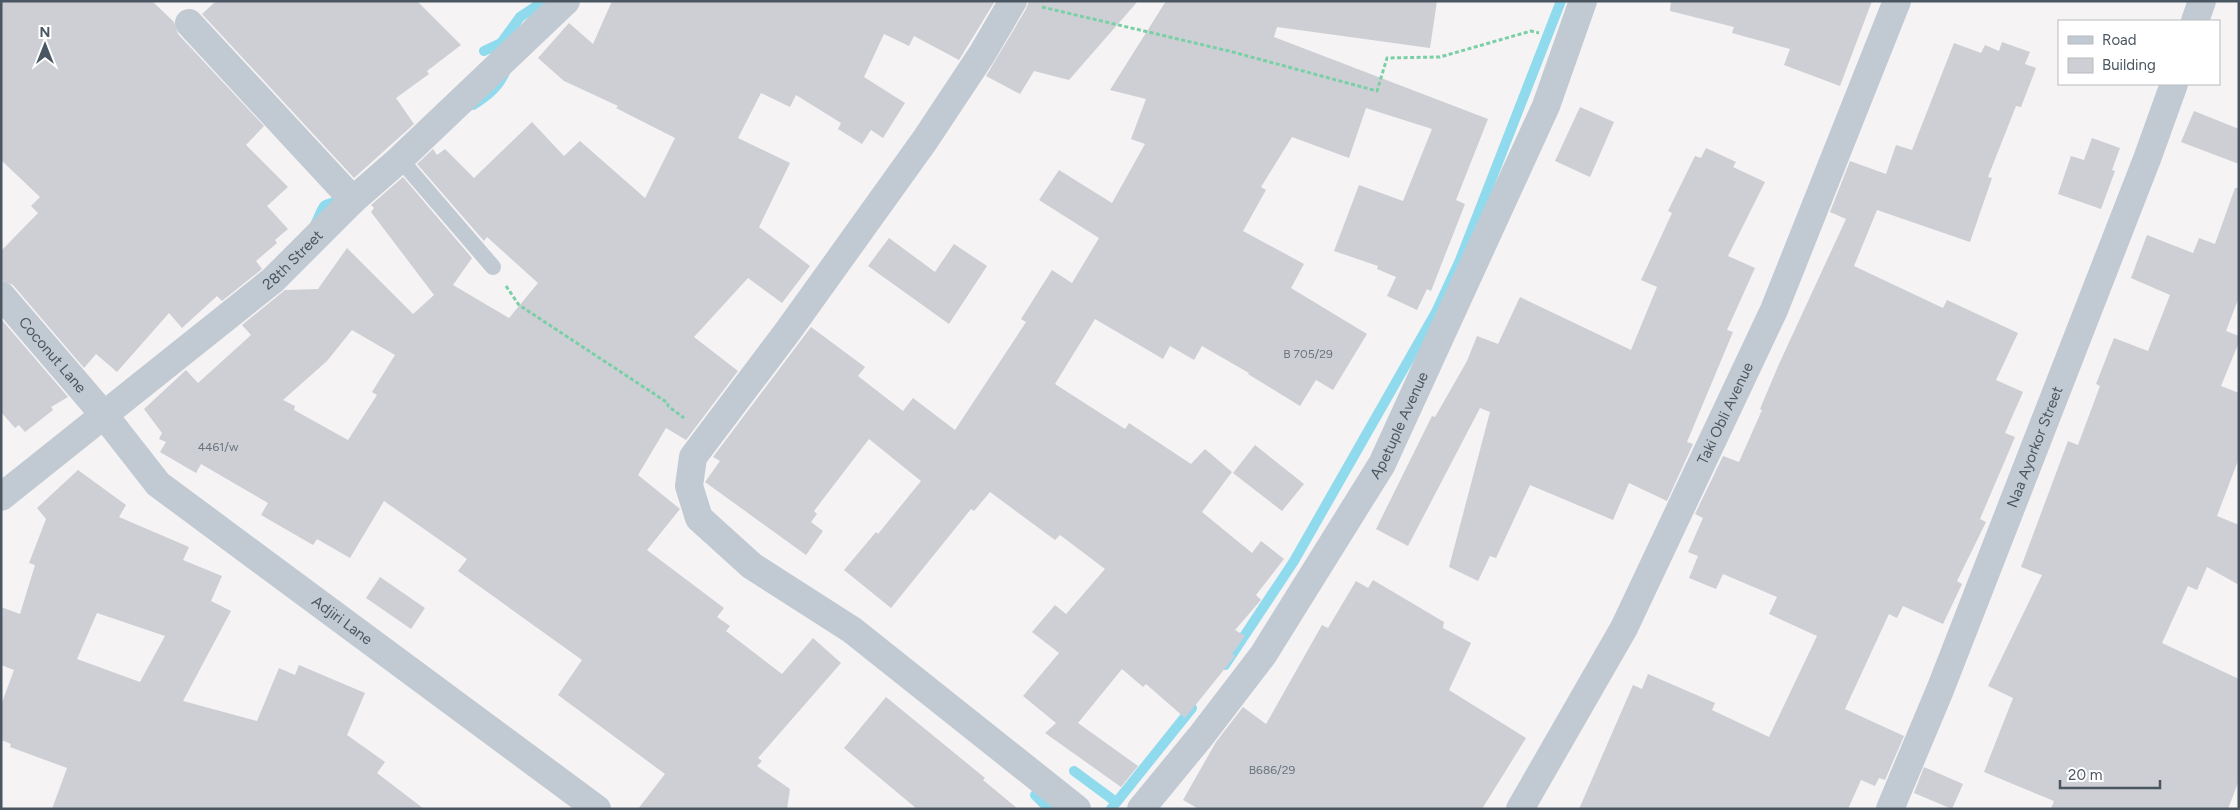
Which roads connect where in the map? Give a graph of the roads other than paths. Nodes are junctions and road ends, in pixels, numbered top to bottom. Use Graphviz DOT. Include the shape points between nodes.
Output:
graph roads {
  1 [pos="566,1"];
  2 [pos="1583,1"];
  3 [pos="1896,1"];
  4 [pos="2202,1"];
  5 [pos="1025,4"];
  6 [pos="2195,20"];
  7 [pos="188,23"];
  8 [pos="2174,85"];
  9 [pos="400,159"];
  10 [pos="353,200"];
  11 [pos="493,267"];
  12 [pos="1,295"];
  13 [pos="104,415"];
  14 [pos="1,497"];
  15 [pos="597,809"];
  16 [pos="1077,809"];
  17 [pos="1141,809"];
  18 [pos="1520,809"];
  19 [pos="1890,809"];
  1 -- 9 [label="street, 28th Street"];
  2 -- 17 [label="street, Apetuple Avenue" via="1546,106 1382,464 1263,654"];
  3 -- 18 [label="street, Taki Obli Avenue" via="1774,310 1624,628"];
  4 -- 6 [label="street"];
  5 -- 16 [label="street" via="982,54 788,332 693,457 689,486 699,518 752,566 852,630"];
  7 -- 10 [label="street"];
  8 -- 19 [label="street, Naa Ayorkor Street" via="1940,690"];
  9 -- 10 [label="street, 28th Street"];
  9 -- 11 [label="lane"];
  10 -- 13 [label="street, 28th Street" via="273,280"];
  12 -- 13 [label="street, Coconut Lane"];
  13 -- 14 [label="street, 28th Street"];
  13 -- 15 [label="street, Adjiri Lane" via="158,484"];
}
